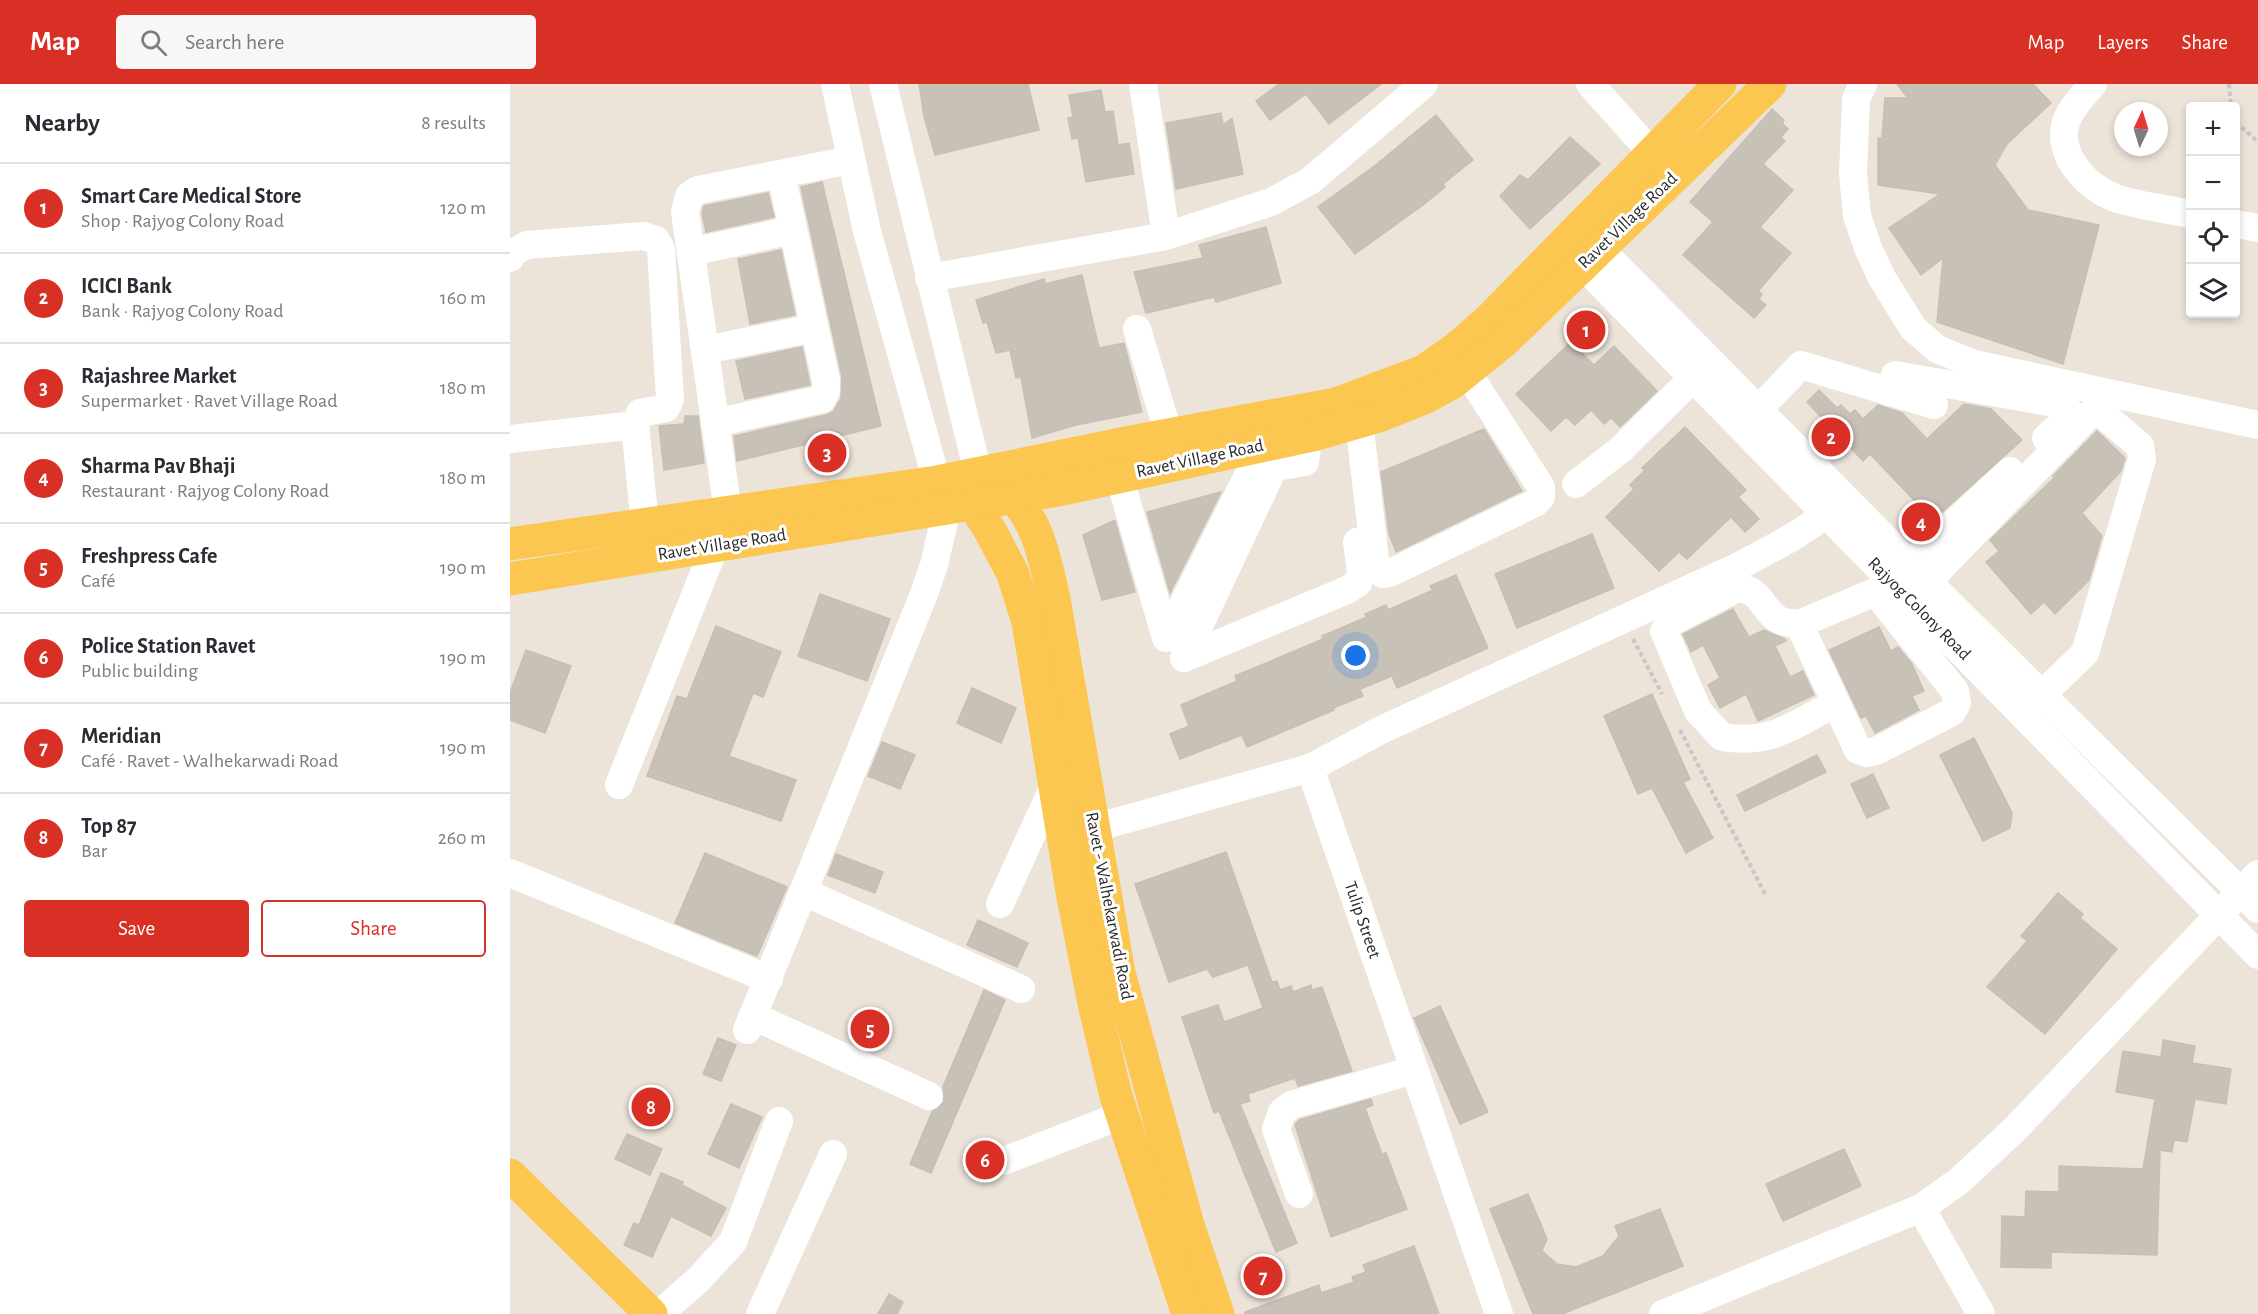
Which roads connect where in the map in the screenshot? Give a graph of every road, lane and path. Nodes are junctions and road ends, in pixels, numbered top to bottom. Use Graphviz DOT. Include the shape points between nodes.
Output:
graph roads {
  1 [pos="835,84"];
  2 [pos="883,84"];
  3 [pos="1143,84"];
  4 [pos="1424,84"];
  5 [pos="1590,84"];
  6 [pos="1720,84"];
  7 [pos="1770,84"];
  8 [pos="1863,84"];
  9 [pos="2093,84"];
  10 [pos="2229,84"];
  11 [pos="2231,102"];
  12 [pos="2240,126"];
  13 [pos="2258,142"];
  14 [pos="1651,152"];
  15 [pos="851,160"];
  16 [pos="781,174"];
  17 [pos="2186,213"];
  18 [pos="2240,225"];
  19 [pos="2258,228"];
  20 [pos="793,230"];
  21 [pos="1166,236"];
  22 [pos="1581,247"];
  23 [pos="691,252"];
  24 [pos="510,258"];
  25 [pos="928,278"];
  26 [pos="814,328"];
  27 [pos="1137,329"];
  28 [pos="705,350"];
  29 [pos="1467,372"];
  30 [pos="1895,375"];
  31 [pos="1693,378"];
  32 [pos="1934,405"];
  33 [pos="1758,410"];
  34 [pos="715,423"];
  35 [pos="1351,424"];
  36 [pos="635,425"];
  37 [pos="2258,425"];
  38 [pos="1169,435"];
  39 [pos="1309,435"];
  40 [pos="510,439"];
  41 [pos="1263,446"];
  42 [pos="1119,476"];
  43 [pos="1576,484"];
  44 [pos="959,492"];
  45 [pos="1014,496"];
  46 [pos="1835,506"];
  47 [pos="728,512"];
  48 [pos="645,525"];
  49 [pos="510,544"];
  50 [pos="715,546"];
  51 [pos="510,579"];
  52 [pos="1902,580"];
  53 [pos="1623,620"];
  54 [pos="1799,624"];
  55 [pos="1835,703"];
  56 [pos="1667,704"];
  57 [pos="2032,704"];
  58 [pos="1678,725"];
  59 [pos="1310,768"];
  60 [pos="619,785"];
  61 [pos="1054,786"];
  62 [pos="1078,833"];
  63 [pos="510,873"];
  64 [pos="2252,891"];
  65 [pos="804,892"];
  66 [pos="1765,894"];
  67 [pos="1000,904"];
  68 [pos="2217,914"];
  69 [pos="2258,955"];
  70 [pos="768,979"];
  71 [pos="1021,989"];
  72 [pos="1414,1070"];
  73 [pos="929,1096"];
  74 [pos="1122,1115"];
  75 [pos="779,1121"];
  76 [pos="833,1154"];
  77 [pos="1004,1161"];
  78 [pos="510,1175"];
  79 [pos="1299,1194"];
  80 [pos="1921,1208"];
  81 [pos="651,1314"];
  82 [pos="659,1314"];
  83 [pos="760,1314"];
  84 [pos="1188,1314"];
  85 [pos="1218,1314"];
  86 [pos="1499,1314"];
  87 [pos="1663,1314"];
  88 [pos="1980,1314"];
  1 -- 15 [label="street"];
  2 -- 25 [label="street"];
  3 -- 21 [label="street"];
  4 -- 21 [label="street" via="1311,182 1291,194"];
  5 -- 14 [label="street"];
  6 -- 14 [label="main road, Ravet Village Road"];
  7 -- 22 [label="main road, Ravet Village Road"];
  8 -- 37 [label="street" via="1856,99 1853,140 1857,216 1882,278 1913,328 1937,349 1974,364"];
  9 -- 17 [label="street" via="2067,119 2064,139 2071,162 2088,184 2116,199"];
  10 -- 11 [label="path"];
  12 -- 13 [label="path"];
  14 -- 22 [label="main road, Ravet Village Road"];
  15 -- 16 [label="street"];
  15 -- 44 [label="street" via="867,231"];
  16 -- 20 [label="street"];
  16 -- 23 [label="street" via="698,190 689,196 685,212"];
  18 -- 19 [label="street"];
  20 -- 23 [label="street"];
  20 -- 26 [label="street"];
  21 -- 25 [label="street"];
  22 -- 29 [label="main road, Ravet Village Road" via="1503,342"];
  22 -- 31 [label="street, Rajyog Colony Road" via="1593,276"];
  22 -- 33 [label="street, Rajyog Colony Road" via="1612,261"];
  22 -- 38 [label="main road, Ravet Village Road" via="1424,371 1336,404"];
  23 -- 28 [label="street"];
  24 -- 36 [label="street" via="527,245 644,236 656,240 661,249 670,399 666,408 640,413"];
  25 -- 44 [label="street"];
  26 -- 28 [label="street"];
  26 -- 34 [label="street" via="826,380 822,399"];
  27 -- 38 [label="street"];
  28 -- 34 [label="street"];
  29 -- 35 [label="main road, Ravet Village Road" via="1424,398"];
  29 -- 35 [label="street" via="1541,487 1541,496 1525,508 1392,572 1383,574 1376,568"];
  30 -- 52 [label="street" via="2061,404 2068,410 2067,419"];
  31 -- 43 [label="street" via="1620,450"];
  31 -- 46 [label="street, Rajyog Colony Road"];
  32 -- 33 [label="street" via="1801,365"];
  33 -- 46 [label="street, Rajyog Colony Road"];
  34 -- 47 [label="street"];
  35 -- 39 [label="main road, Ravet Village Road"];
  35 -- 39 [label="street" via="1361,572 1358,583 1184,658 1272,471 1276,466 1305,462"];
  36 -- 40 [label="street"];
  36 -- 48 [label="street"];
  38 -- 44 [label="main road, Ravet Village Road"];
  39 -- 41 [label="main road, Ravet Village Road"];
  41 -- 42 [label="main road, Ravet Village Road"];
  41 -- 42 [label="street" via="1166,638"];
  42 -- 45 [label="main road, Ravet Village Road"];
  44 -- 45 [label="main road"];
  44 -- 47 [label="main road, Ravet Village Road"];
  44 -- 50 [label="main road, Ravet Village Road"];
  44 -- 61 [label="main road, Ravet - Walhekarwadi Road" via="1013,574 1028,622"];
  44 -- 65 [label="street" via="924,594"];
  45 -- 62 [label="main road, Ravet - Walhekarwadi Road" via="1036,533 1045,558"];
  46 -- 52 [label="street, Rajyog Colony Road"];
  46 -- 53 [label="street" via="1777,546"];
  47 -- 48 [label="main road, Ravet Village Road"];
  48 -- 49 [label="main road, Ravet Village Road"];
  50 -- 51 [label="main road, Ravet Village Road"];
  50 -- 60 [label="street"];
  52 -- 54 [label="street"];
  52 -- 55 [label="street" via="1955,691 1957,703 1952,712 1876,752 1866,753 1858,750"];
  52 -- 57 [label="street, Rajyog Colony Road"];
  52 -- 57 [label="street" via="2090,414 2100,412 2140,446 2142,459 2085,652"];
  53 -- 56 [label="path"];
  53 -- 59 [label="street" via="1383,729"];
  54 -- 55 [label="street"];
  54 -- 55 [label="street" via="1778,620 1755,592 1746,588 1735,589 1671,622 1664,631 1698,711 1722,737 1756,740 1778,734"];
  57 -- 64 [label="street, Rajyog Colony Road"];
  57 -- 68 [label="street, Rajyog Colony Road"];
  58 -- 66 [label="path"];
  59 -- 62 [label="street"];
  59 -- 72 [label="street, Tulip Street"];
  61 -- 62 [label="main road, Ravet - Walhekarwadi Road"];
  61 -- 67 [label="street"];
  62 -- 74 [label="main road, Ravet - Walhekarwadi Road" via="1086,964"];
  62 -- 85 [label="main road, Ravet - Walhekarwadi Road" via="1188,1225"];
  63 -- 70 [label="street"];
  64 -- 68 [label="street"];
  65 -- 70 [label="street"];
  65 -- 71 [label="street"];
  68 -- 69 [label="street, Rajyog Colony Road"];
  68 -- 80 [label="street" via="2014,1130 1959,1181"];
  70 -- 73 [label="street" via="750,1023"];
  72 -- 79 [label="street" via="1291,1105 1282,1112 1276,1129"];
  72 -- 86 [label="street, Tulip Street"];
  74 -- 77 [label="street"];
  74 -- 84 [label="main road, Ravet - Walhekarwadi Road"];
  75 -- 82 [label="street" via="733,1242"];
  76 -- 83 [label="street"];
  78 -- 81 [label="main road"];
  80 -- 87 [label="street"];
  80 -- 88 [label="street"];
}
